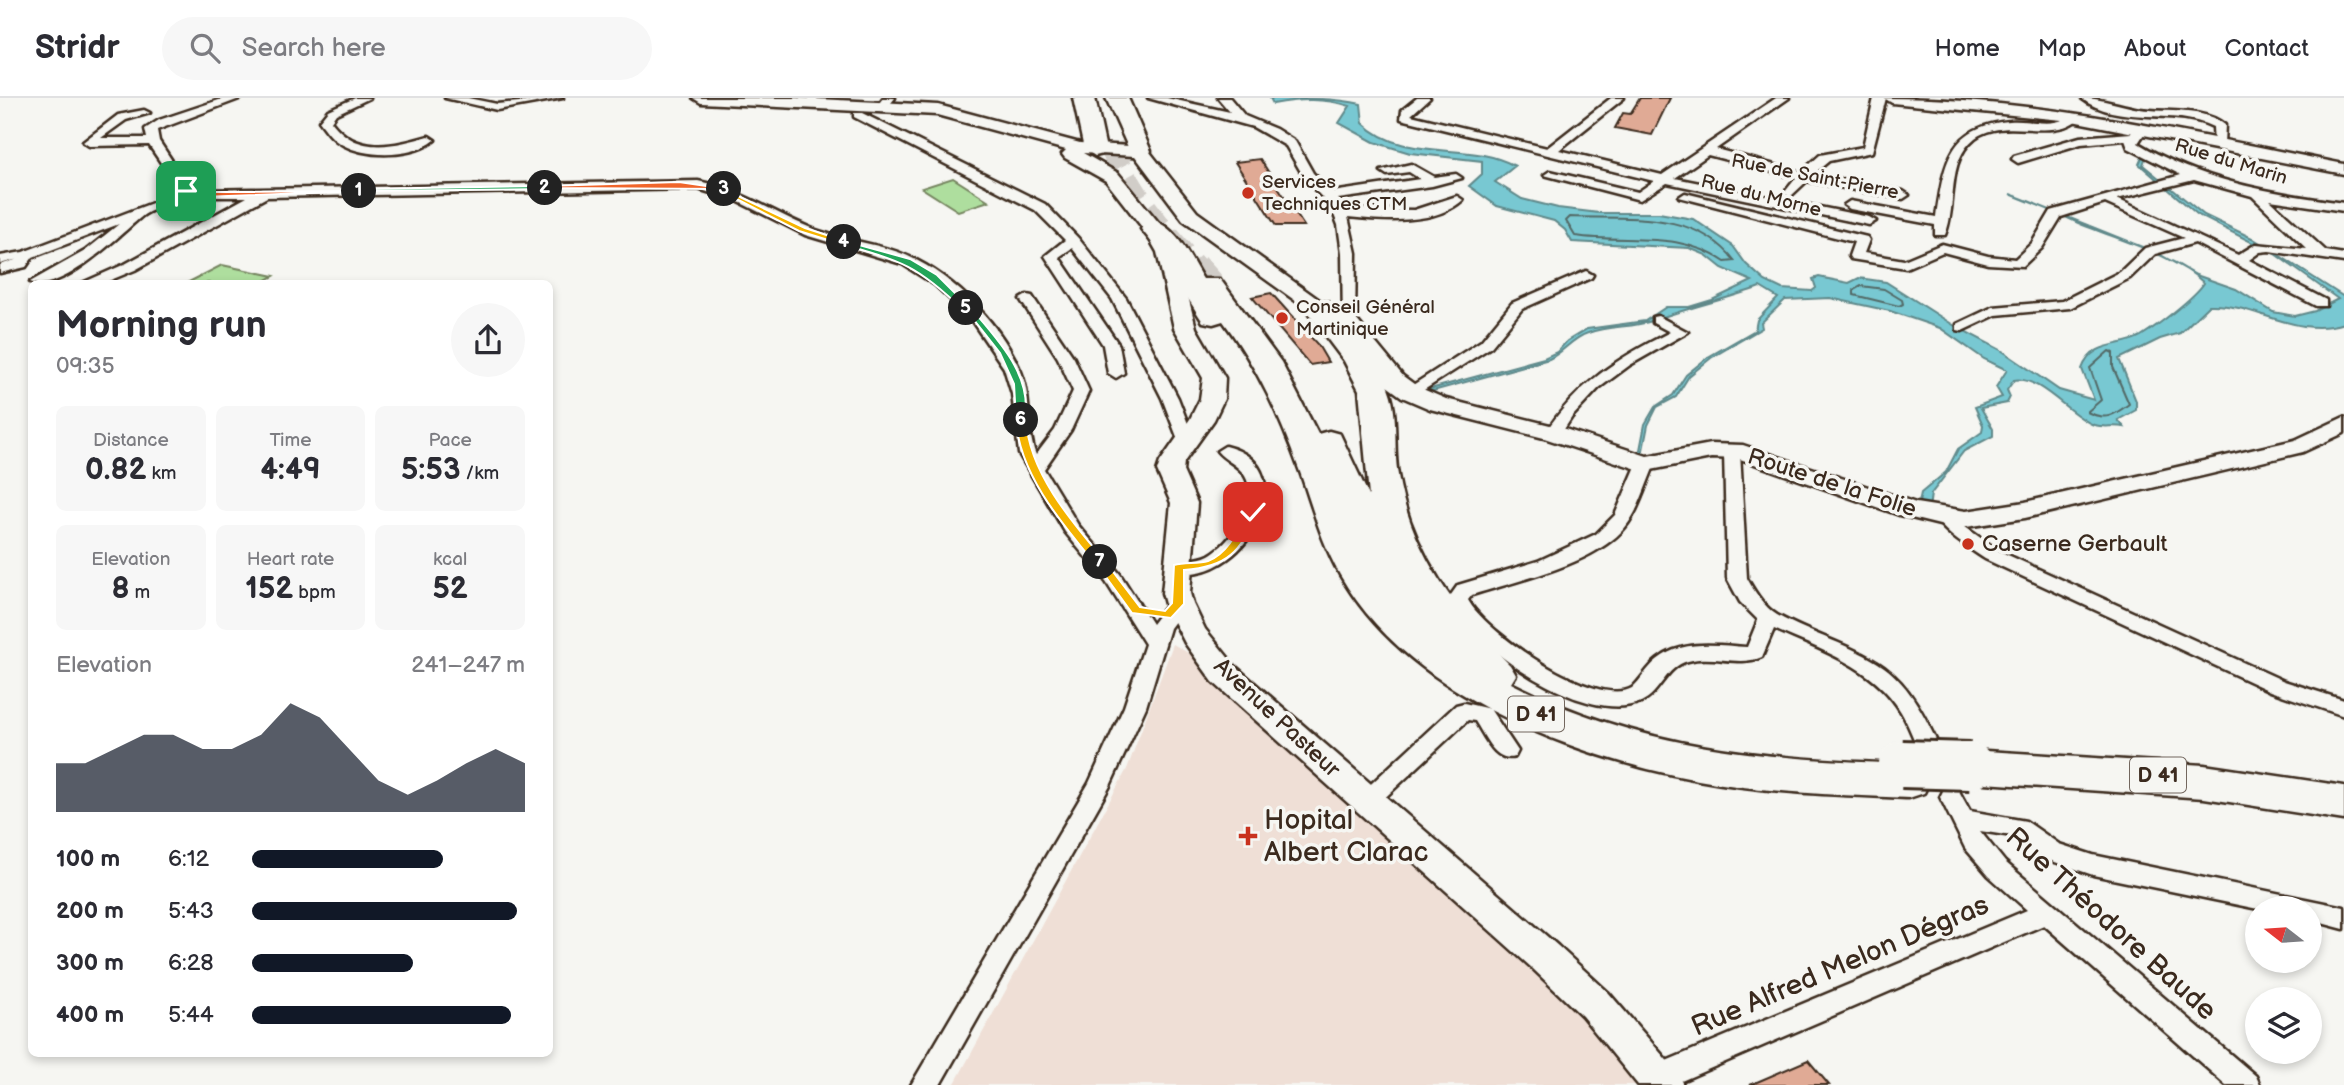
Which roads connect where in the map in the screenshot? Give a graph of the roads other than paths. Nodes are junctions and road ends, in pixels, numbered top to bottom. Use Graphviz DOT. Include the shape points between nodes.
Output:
graph roads {
  1 [pos="236,98"];
  2 [pos="364,98"];
  3 [pos="451,98"];
  4 [pos="557,98"];
  5 [pos="701,98"];
  6 [pos="1084,98"];
  7 [pos="1094,98"];
  8 [pos="1108,98"];
  9 [pos="1117,98"];
  10 [pos="1154,98"];
  11 [pos="1224,98"];
  12 [pos="1424,98"];
  13 [pos="1618,98"];
  14 [pos="1783,98"];
  15 [pos="1880,98"];
  16 [pos="1892,98"];
  17 [pos="2087,98"];
  18 [pos="809,101"];
  19 [pos="1951,101"];
  20 [pos="885,102"];
  21 [pos="144,113"];
  22 [pos="859,115"];
  23 [pos="2072,116"];
  24 [pos="1240,117"];
  25 [pos="980,121"];
  26 [pos="2138,132"];
  27 [pos="429,140"];
  28 [pos="153,141"];
  29 [pos="2218,143"];
  30 [pos="1709,151"];
  31 [pos="1549,152"];
  32 [pos="1070,154"];
  33 [pos="1124,154"];
  34 [pos="2018,159"];
  35 [pos="1681,169"];
  36 [pos="2344,169"];
  37 [pos="1387,171"];
  38 [pos="1550,175"];
  39 [pos="2199,175"];
  40 [pos="1456,177"];
  41 [pos="1805,177"];
  42 [pos="1663,179"];
  43 [pos="1432,182"];
  44 [pos="1650,188"];
  45 [pos="2255,192"];
  46 [pos="1790,193"];
  47 [pos="181,194"];
  48 [pos="262,194"];
  49 [pos="1903,195"];
  50 [pos="1330,196"];
  51 [pos="2106,198"];
  52 [pos="1457,200"];
  53 [pos="1134,201"];
  54 [pos="2344,207"];
  55 [pos="138,212"];
  56 [pos="1340,212"];
  57 [pos="1869,221"];
  58 [pos="1942,222"];
  59 [pos="2197,239"];
  60 [pos="1073,242"];
  61 [pos="1942,248"];
  62 [pos="2321,254"];
  63 [pos="2344,258"];
  64 [pos="7,260"];
  65 [pos="2240,260"];
  66 [pos="1586,275"];
  67 [pos="34,280"];
  68 [pos="44,280"];
  69 [pos="97,280"];
  70 [pos="1027,299"];
  71 [pos="2321,303"];
  72 [pos="1318,308"];
  73 [pos="1658,320"];
  74 [pos="1962,327"];
  75 [pos="1344,332"];
  76 [pos="1116,373"];
  77 [pos="1410,392"];
  78 [pos="2344,424"];
  79 [pos="1300,432"];
  80 [pos="1553,433"];
  81 [pos="1187,442"];
  82 [pos="1225,451"];
  83 [pos="1732,452"];
  84 [pos="1646,464"];
  85 [pos="1036,468"];
  86 [pos="1944,518"];
  87 [pos="1178,567"];
  88 [pos="1136,610"];
  89 [pos="1173,610"];
  90 [pos="1768,619"];
  91 [pos="1155,644"];
  92 [pos="1496,674"];
  93 [pos="2344,708"];
  94 [pos="1507,751"];
  95 [pos="1913,764"];
  96 [pos="1965,792"];
  97 [pos="1367,801"];
  98 [pos="2344,803"];
  99 [pos="2344,822"];
  100 [pos="2245,897"];
  101 [pos="2047,913"];
  102 [pos="2322,913"];
  103 [pos="2344,918"];
  104 [pos="1660,1081"];
  105 [pos="925,1085"];
  106 [pos="2246,1085"];
  1 -- 28 [label="street" via="163,122 151,129"];
  2 -- 27 [label="street" via="332,112 325,121 352,146 386,151"];
  3 -- 4 [label="street" via="498,107"];
  5 -- 18 [label="street"];
  6 -- 33 [label="highway"];
  7 -- 33 [label="highway"];
  8 -- 33 [label="highway"];
  9 -- 33 [label="highway"];
  10 -- 24 [label="street"];
  11 -- 24 [label="street"];
  12 -- 31 [label="street" via="1405,117"];
  13 -- 31 [label="street"];
  14 -- 30 [label="street"];
  15 -- 41 [label="street" via="1868,149 1829,156"];
  16 -- 19 [label="street"];
  17 -- 29 [label="street" via="2125,110 2208,119 2219,125"];
  18 -- 20 [label="street"];
  19 -- 23 [label="street"];
  20 -- 25 [label="street"];
  21 -- 28 [label="street" via="122,117 89,142"];
  22 -- 60 [label="street" via="1040,207"];
  23 -- 26 [label="street"];
  23 -- 58 [label="street" via="2070,121 2052,125 2006,124 1971,133 1955,153"];
  24 -- 50 [label="street" via="1286,140 1306,172"];
  25 -- 32 [label="street"];
  25 -- 33 [label="street" via="1071,146"];
  26 -- 29 [label="street"];
  26 -- 34 [label="street" via="2080,141"];
  26 -- 39 [label="street, Rue du Marin" via="2132,145"];
  28 -- 47 [label="street"];
  29 -- 36 [label="street"];
  30 -- 35 [label="street"];
  30 -- 41 [label="street"];
  31 -- 42 [label="street"];
  32 -- 33 [label="street"];
  32 -- 53 [label="street" via="1103,170"];
  33 -- 53 [label="street"];
  33 -- 53 [label="street" via="1139,166 1121,169"];
  33 -- 72 [label="street" via="1206,230"];
  35 -- 42 [label="street"];
  35 -- 46 [label="street, Rue de Saint-Pierre"];
  37 -- 43 [label="street" via="1410,168"];
  38 -- 44 [label="street" via="1640,196"];
  39 -- 45 [label="street, Rue du Marin"];
  39 -- 51 [label="street"];
  40 -- 43 [label="street"];
  41 -- 46 [label="street"];
  41 -- 49 [label="street"];
  42 -- 44 [label="street"];
  42 -- 57 [label="street"];
  43 -- 50 [label="street"];
  44 -- 61 [label="street, Rue du Morne" via="1862,240 1856,256 1906,264"];
  45 -- 54 [label="street, Rue du Marin"];
  45 -- 62 [label="street"];
  46 -- 58 [label="street, Rue de Saint-Pierre"];
  47 -- 48 [label="street" via="185,200 201,194"];
  47 -- 55 [label="street"];
  48 -- 69 [label="street" via="130,267"];
  48 -- 85 [label="street" via="679,184 734,192 802,229 898,257 934,277 979,320 1004,352 1018,384 1022,440"];
  50 -- 56 [label="street"];
  51 -- 59 [label="street"];
  51 -- 61 [label="street" via="2056,214 2037,245 2018,263"];
  52 -- 56 [label="street" via="1439,210 1411,216"];
  53 -- 79 [label="highway"];
  53 -- 81 [label="street" via="1167,251 1185,328 1214,382 1212,399"];
  55 -- 64 [label="street"];
  55 -- 68 [label="street" via="93,255"];
  56 -- 75 [label="street" via="1348,259"];
  58 -- 61 [label="street"];
  59 -- 65 [label="street"];
  59 -- 74 [label="street" via="2150,251 2125,275 2065,305 1993,311"];
  60 -- 76 [label="street" via="1052,256 1111,345"];
  60 -- 81 [label="street" via="1119,298"];
  62 -- 63 [label="street"];
  62 -- 65 [label="street" via="2266,247 2256,248"];
  64 -- 67 [label="street"];
  65 -- 71 [label="street"];
  66 -- 77 [label="street" via="1517,306 1486,344"];
  70 -- 85 [label="street" via="1066,358 1081,391 1063,430"];
  72 -- 75 [label="highway"];
  73 -- 80 [label="street" via="1681,332 1612,366 1572,405"];
  75 -- 77 [label="street, Route de la Folie"];
  75 -- 92 [label="highway" via="1378,404 1382,477 1409,560 1448,625"];
  77 -- 80 [label="street, Route de la Folie" via="1438,404"];
  78 -- 86 [label="street, Route de la Folie" via="2303,445 1982,518"];
  79 -- 92 [label="highway, D 41" via="1282,389 1215,283 1253,319 1319,419 1367,530 1394,579 1429,620"];
  79 -- 95 [label="highway, D 41" via="1361,580 1420,646 1485,688 1591,738 1673,761 1793,778"];
  80 -- 84 [label="street, Route de la Folie"];
  81 -- 87 [label="street, Avenue Pasteur" via="1170,471 1184,503"];
  82 -- 87 [label="street" via="1239,459 1258,485 1253,512 1223,556 1209,565"];
  83 -- 84 [label="street, Route de la Folie" via="1711,451"];
  83 -- 86 [label="street, Route de la Folie" via="1761,457"];
  83 -- 90 [label="street" via="1737,578 1746,597"];
  84 -- 90 [label="street" via="1616,527 1594,543 1460,594 1461,611 1496,643 1548,676 1623,700 1638,696 1666,663 1693,652 1755,652"];
  85 -- 88 [label="street" via="1071,528"];
  86 -- 93 [label="street" via="1992,555 2277,686"];
  87 -- 89 [label="street, Avenue Pasteur"];
  88 -- 89 [label="street"];
  88 -- 91 [label="street"];
  89 -- 91 [label="street"];
  89 -- 97 [label="street, Avenue Pasteur" via="1224,674"];
  90 -- 95 [label="street" via="1843,651 1879,674 1909,706"];
  91 -- 105 [label="street" via="1109,767"];
  92 -- 95 [label="highway, D 41" via="1584,716 1675,743 1766,756"];
  94 -- 97 [label="street" via="1482,715 1464,711"];
  95 -- 96 [label="highway, D 41"];
  96 -- 98 [label="highway, D 41" via="2169,776"];
  96 -- 99 [label="highway, D 41" via="2181,795 2281,807"];
  96 -- 100 [label="street" via="2051,851 2093,865"];
  96 -- 101 [label="street, Rue Théodore Baude" via="1983,854"];
  97 -- 104 [label="street, Avenue Pasteur" via="1595,1004"];
  101 -- 104 [label="street, Rue Alfred Melon Dégras"];
  101 -- 106 [label="street, Rue Théodore Baude"];
  102 -- 103 [label="street"];
}
